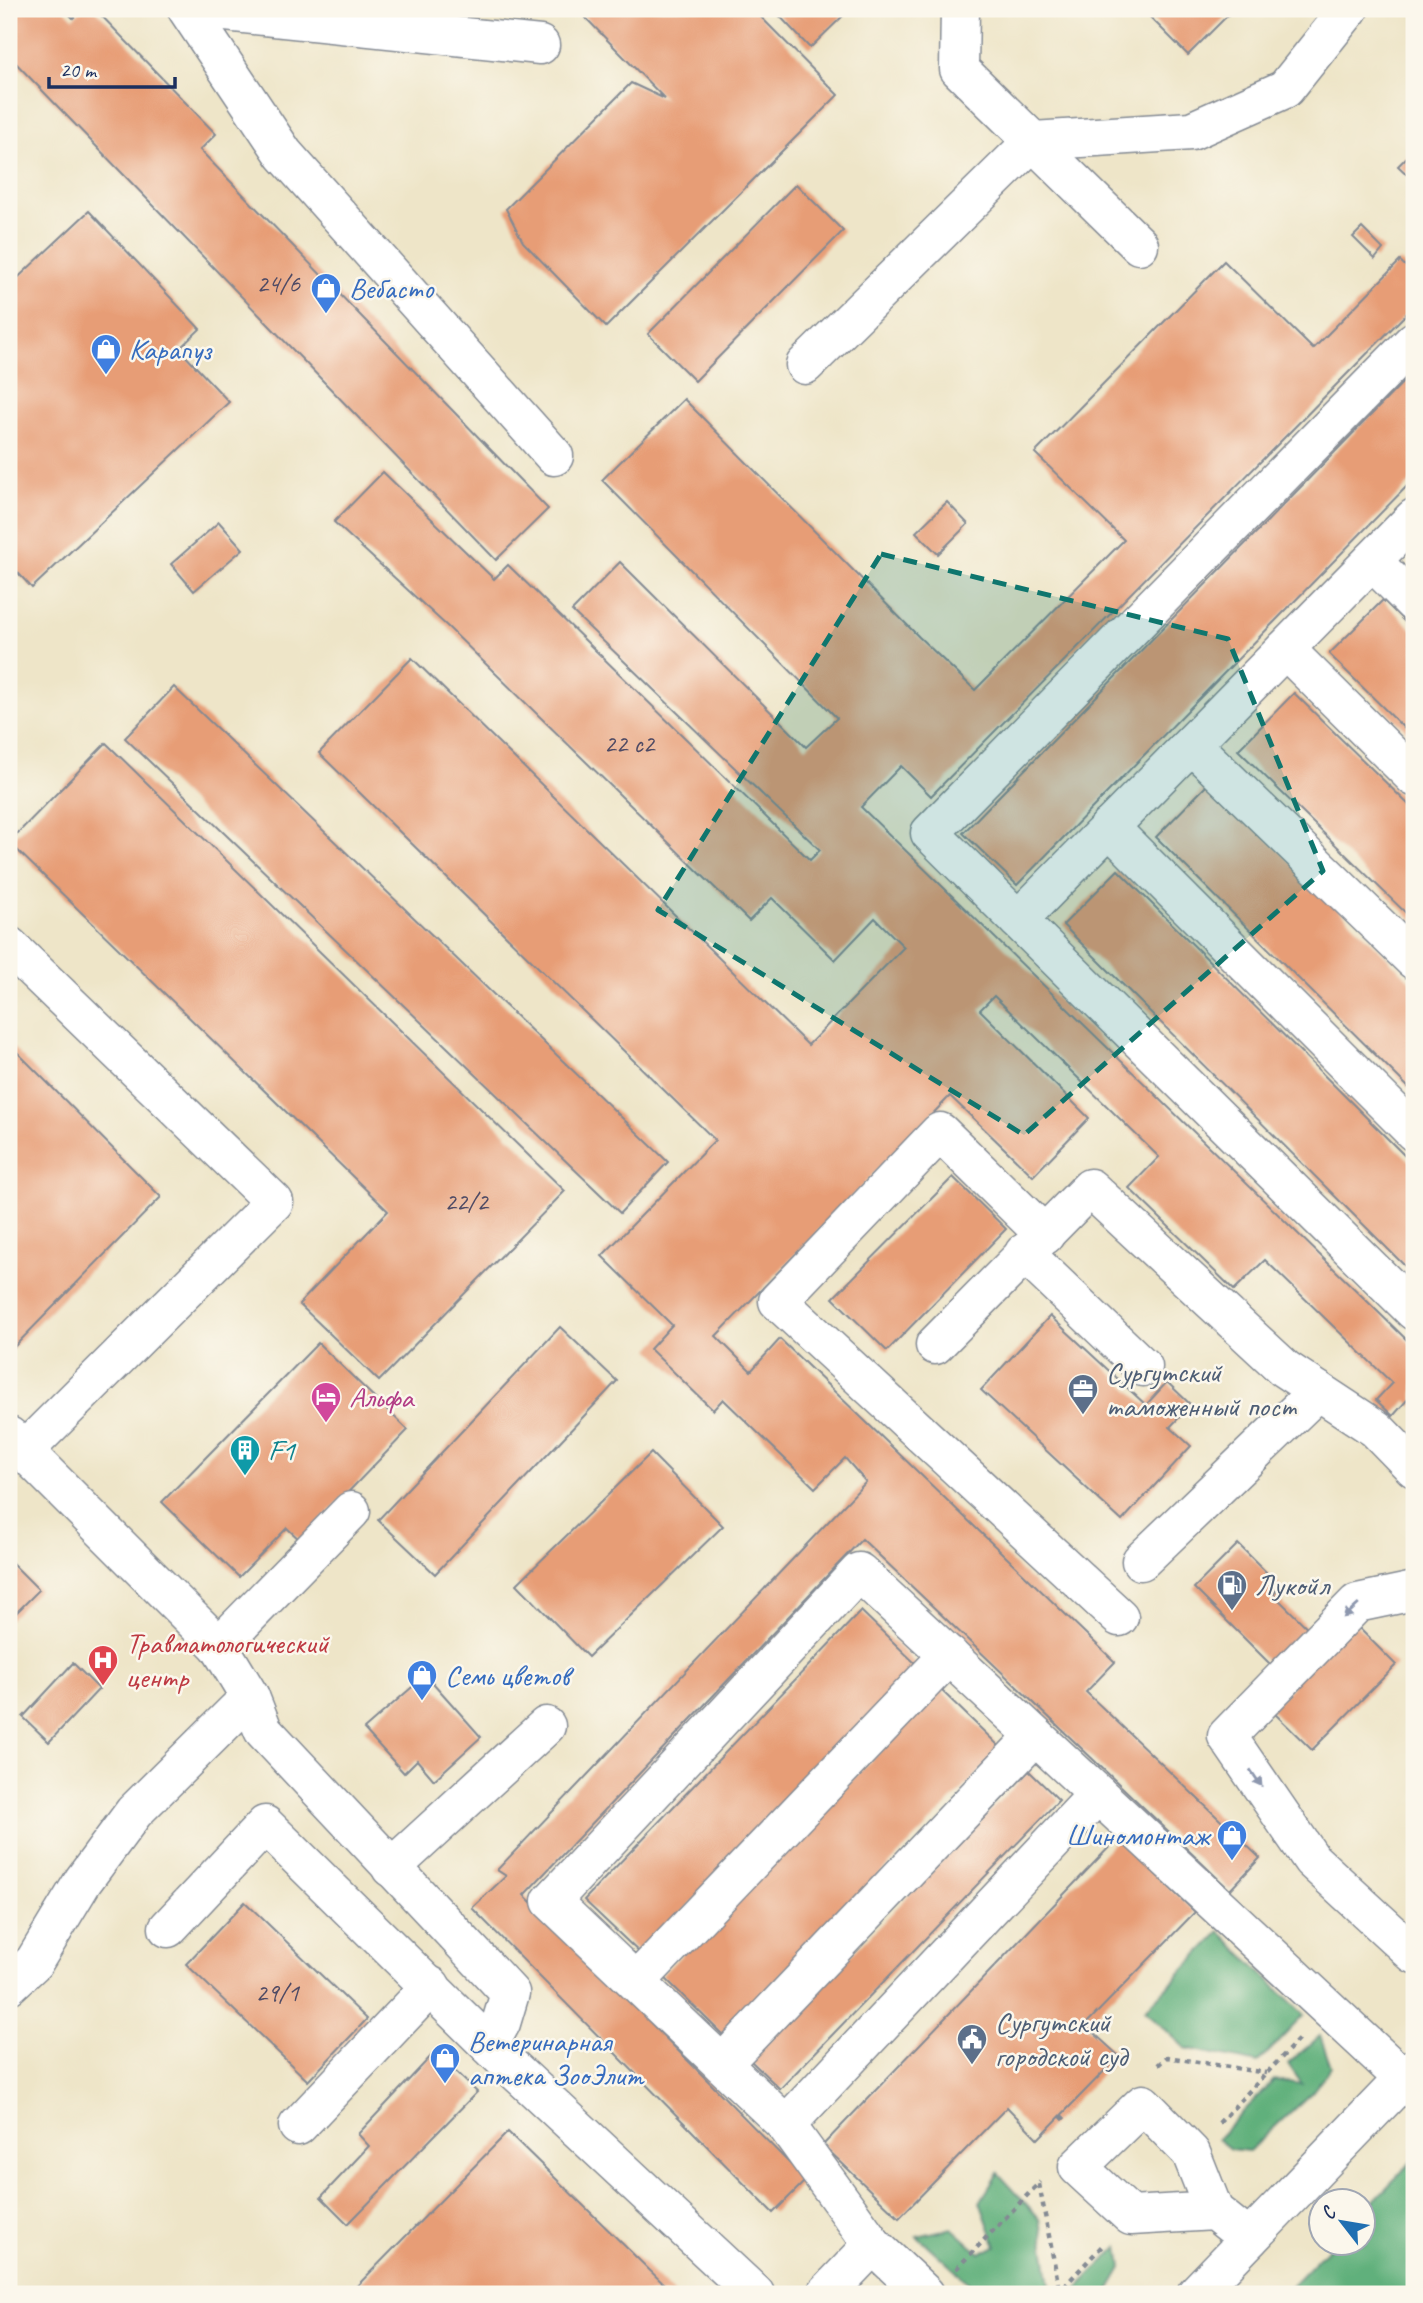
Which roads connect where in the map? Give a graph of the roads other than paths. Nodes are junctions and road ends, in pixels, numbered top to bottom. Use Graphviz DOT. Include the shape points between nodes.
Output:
graph roads {
  1 [pos="187,9"];
  2 [pos="197,9"];
  3 [pos="960,9"];
  4 [pos="1349,9"];
  5 [pos="353,17"];
  6 [pos="540,45"];
  7 [pos="1033,141"];
  8 [pos="1139,245"];
  9 [pos="1414,341"];
  10 [pos="805,365"];
  11 [pos="554,456"];
  12 [pos="1414,519"];
  13 [pos="1372,561"];
  14 [pos="1414,603"];
  15 [pos="1285,649"];
  16 [pos="1192,745"];
  17 [pos="1414,777"];
  18 [pos="1109,827"];
  19 [pos="1018,920"];
  20 [pos="9,946"];
  21 [pos="1414,960"];
  22 [pos="1414,1132"];
  23 [pos="1034,1244"];
  24 [pos="1414,1311"];
  25 [pos="935,1345"];
  26 [pos="1143,1367"];
  27 [pos="1318,1391"];
  28 [pos="17,1444"];
  29 [pos="1414,1468"];
  30 [pos="351,1511"];
  31 [pos="1141,1561"];
  32 [pos="1414,1591"];
  33 [pos="1119,1617"];
  34 [pos="219,1646"];
  35 [pos="949,1655"];
  36 [pos="250,1697"];
  37 [pos="546,1726"];
  38 [pos="1035,1736"];
  39 [pos="1098,1794"];
  40 [pos="391,1868"];
  41 [pos="168,1928"];
  42 [pos="1414,1954"];
  43 [pos="636,1982"];
  44 [pos="9,1985"];
  45 [pos="431,1986"];
  46 [pos="489,2045"];
  47 [pos="722,2064"];
  48 [pos="1409,2074"];
  49 [pos="786,2125"];
  50 [pos="298,2126"];
  51 [pos="1214,2211"];
  52 [pos="1249,2238"];
  53 [pos="873,2245"];
  54 [pos="755,2294"];
  55 [pos="826,2294"];
  56 [pos="925,2294"];
  57 [pos="1196,2294"];
  1 -- 11 [label="main road" via="284,154"];
  2 -- 5 [label="main road"];
  3 -- 7 [label="main road" via="959,69"];
  4 -- 7 [label="main road" via="1285,89 1191,131"];
  5 -- 6 [label="main road"];
  7 -- 8 [label="main road"];
  7 -- 10 [label="main road"];
  9 -- 19 [label="main road" via="930,833"];
  12 -- 13 [label="main road"];
  13 -- 14 [label="main road"];
  13 -- 15 [label="main road"];
  15 -- 16 [label="main road"];
  15 -- 17 [label="main road"];
  16 -- 18 [label="main road"];
  16 -- 21 [label="main road"];
  18 -- 19 [label="main road"];
  18 -- 22 [label="main road"];
  19 -- 24 [label="main road"];
  20 -- 28 [label="main road" via="274,1202"];
  23 -- 25 [label="main road"];
  23 -- 26 [label="main road"];
  23 -- 27 [label="main road" via="1090,1188 1285,1369"];
  23 -- 33 [label="main road" via="940,1132 778,1301"];
  27 -- 29 [label="main road" via="1376,1429"];
  27 -- 31 [label="main road"];
  28 -- 34 [label="main road"];
  30 -- 34 [label="main road"];
  32 -- 42 [label="main road, one-way" via="1357,1604 1227,1736 1312,1860"];
  34 -- 36 [label="main road"];
  35 -- 38 [label="main road"];
  35 -- 43 [label="main road"];
  35 -- 43 [label="main road" via="859,1572 551,1901"];
  36 -- 40 [label="main road" via="262,1730"];
  36 -- 44 [label="main road" via="134,1812 83,1881 34,1962"];
  37 -- 40 [label="main road"];
  38 -- 39 [label="main road"];
  38 -- 47 [label="main road"];
  39 -- 48 [label="main road"];
  39 -- 49 [label="main road"];
  40 -- 46 [label="main road" via="510,1993"];
  41 -- 45 [label="main road" via="265,1825"];
  43 -- 47 [label="main road"];
  45 -- 46 [label="main road"];
  45 -- 50 [label="main road"];
  46 -- 54 [label="main road"];
  47 -- 49 [label="main road"];
  48 -- 52 [label="main road"];
  49 -- 53 [label="main road"];
  51 -- 52 [label="main road"];
  52 -- 57 [label="main road"];
  53 -- 55 [label="main road"];
  53 -- 56 [label="main road"];
}
